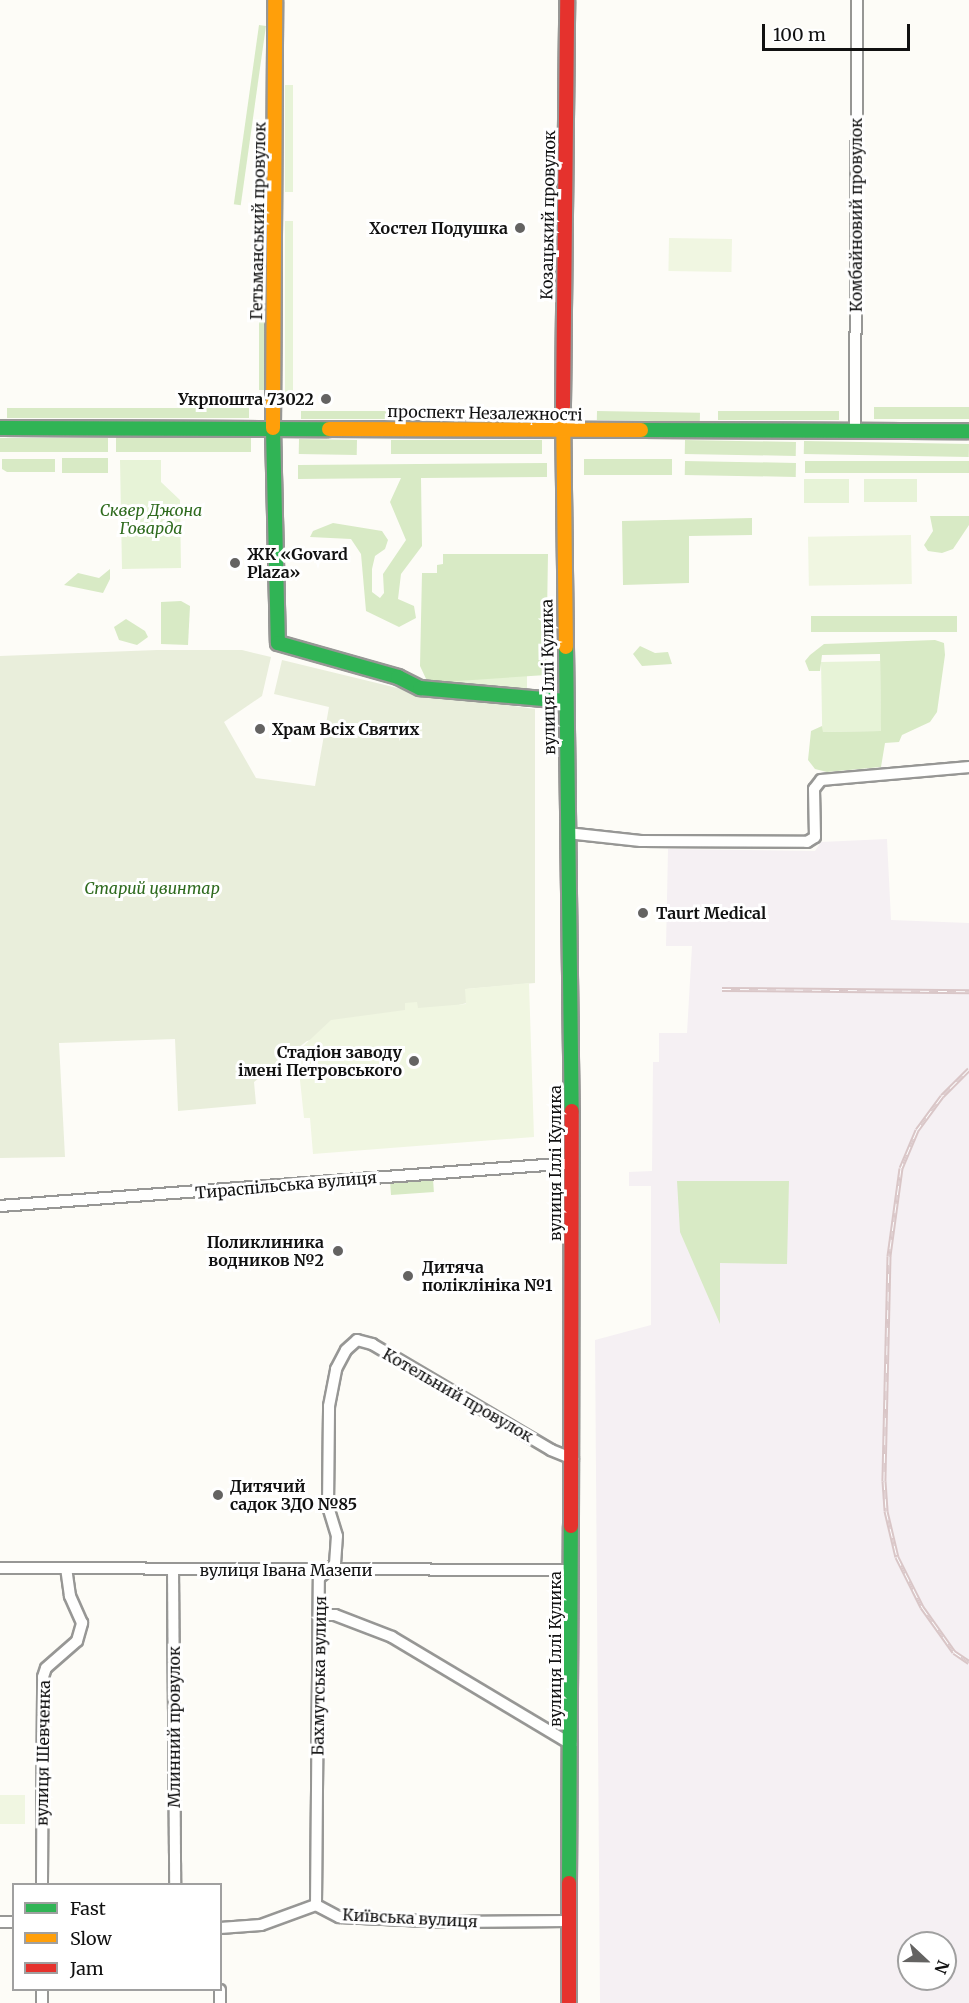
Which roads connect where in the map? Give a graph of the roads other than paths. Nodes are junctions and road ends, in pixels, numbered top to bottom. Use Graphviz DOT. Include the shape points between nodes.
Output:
graph roads {
  1 [pos="275,0"];
  2 [pos="282,0"];
  3 [pos="567,0"];
  4 [pos="857,0"];
  5 [pos="277,15"];
  6 [pos="0,428"];
  7 [pos="273,428"];
  8 [pos="563,430"];
  9 [pos="855,431"];
  10 [pos="969,431"];
  11 [pos="565,701"];
  12 [pos="969,767"];
  13 [pos="567,833"];
  14 [pos="572,1163"];
  15 [pos="0,1206"];
  16 [pos="346,1350"];
  17 [pos="573,1459"];
  18 [pos="0,1568"];
  19 [pos="66,1569"];
  20 [pos="173,1570"];
  21 [pos="328,1570"];
  22 [pos="572,1570"];
  23 [pos="321,1614"];
  24 [pos="571,1744"];
  25 [pos="42,1883"];
  26 [pos="175,1883"];
  27 [pos="316,1905"];
  28 [pos="569,1921"];
  29 [pos="222,1928"];
  30 [pos="569,2003"];
  1 -- 5 [label="street"];
  2 -- 5 [label="street"];
  3 -- 8 [label="street, Козацький провулок"];
  4 -- 9 [label="street, Комбайновий провулок"];
  5 -- 7 [label="street, Гетьманський провулок"];
  6 -- 7 [label="street, проспект Незалежності"];
  7 -- 8 [label="street, проспект Незалежності"];
  7 -- 11 [label="street, Гетьманський провулок" via="278,643 398,677 420,688"];
  8 -- 9 [label="street, проспект Незалежності"];
  8 -- 11 [label="street, вулиця Іллі Кулика"];
  9 -- 10 [label="street, проспект Незалежності"];
  11 -- 13 [label="street, вулиця Іллі Кулика"];
  12 -- 13 [label="street" via="821,780 814,789 815,837 807,842 641,841"];
  13 -- 14 [label="street, вулиця Іллі Кулика"];
  14 -- 15 [label="street, Тираспільська вулиця"];
  14 -- 17 [label="street, вулиця Іллі Кулика"];
  16 -- 17 [label="street, Котельний провулок" via="357,1340 372,1344 551,1450"];
  16 -- 21 [label="street, Бахмутська вулиця" via="336,1369 329,1406 328,1506 337,1536 335,1564"];
  17 -- 22 [label="street, вулиця Іллі Кулика"];
  18 -- 19 [label="street, вулиця Івана Мазепи"];
  19 -- 20 [label="street, вулиця Івана Мазепи"];
  19 -- 25 [label="street, вулиця Шевченка" via="70,1596 82,1623 77,1641 46,1668 42,1677"];
  20 -- 21 [label="street, вулиця Івана Мазепи"];
  20 -- 26 [label="street, Млинний провулок"];
  21 -- 22 [label="street, вулиця Івана Мазепи"];
  21 -- 23 [label="street, Бахмутська вулиця" via="319,1578"];
  22 -- 24 [label="street, вулиця Іллі Кулика"];
  23 -- 24 [label="street" via="335,1615 392,1637"];
  23 -- 27 [label="street, Бахмутська вулиця"];
  24 -- 28 [label="street, вулиця Іллі Кулика"];
  27 -- 28 [label="street, Київська вулиця" via="339,1917 449,1922"];
  27 -- 29 [label="street" via="261,1925"];
  28 -- 30 [label="street, вулиця Іллі Кулика"];
}
